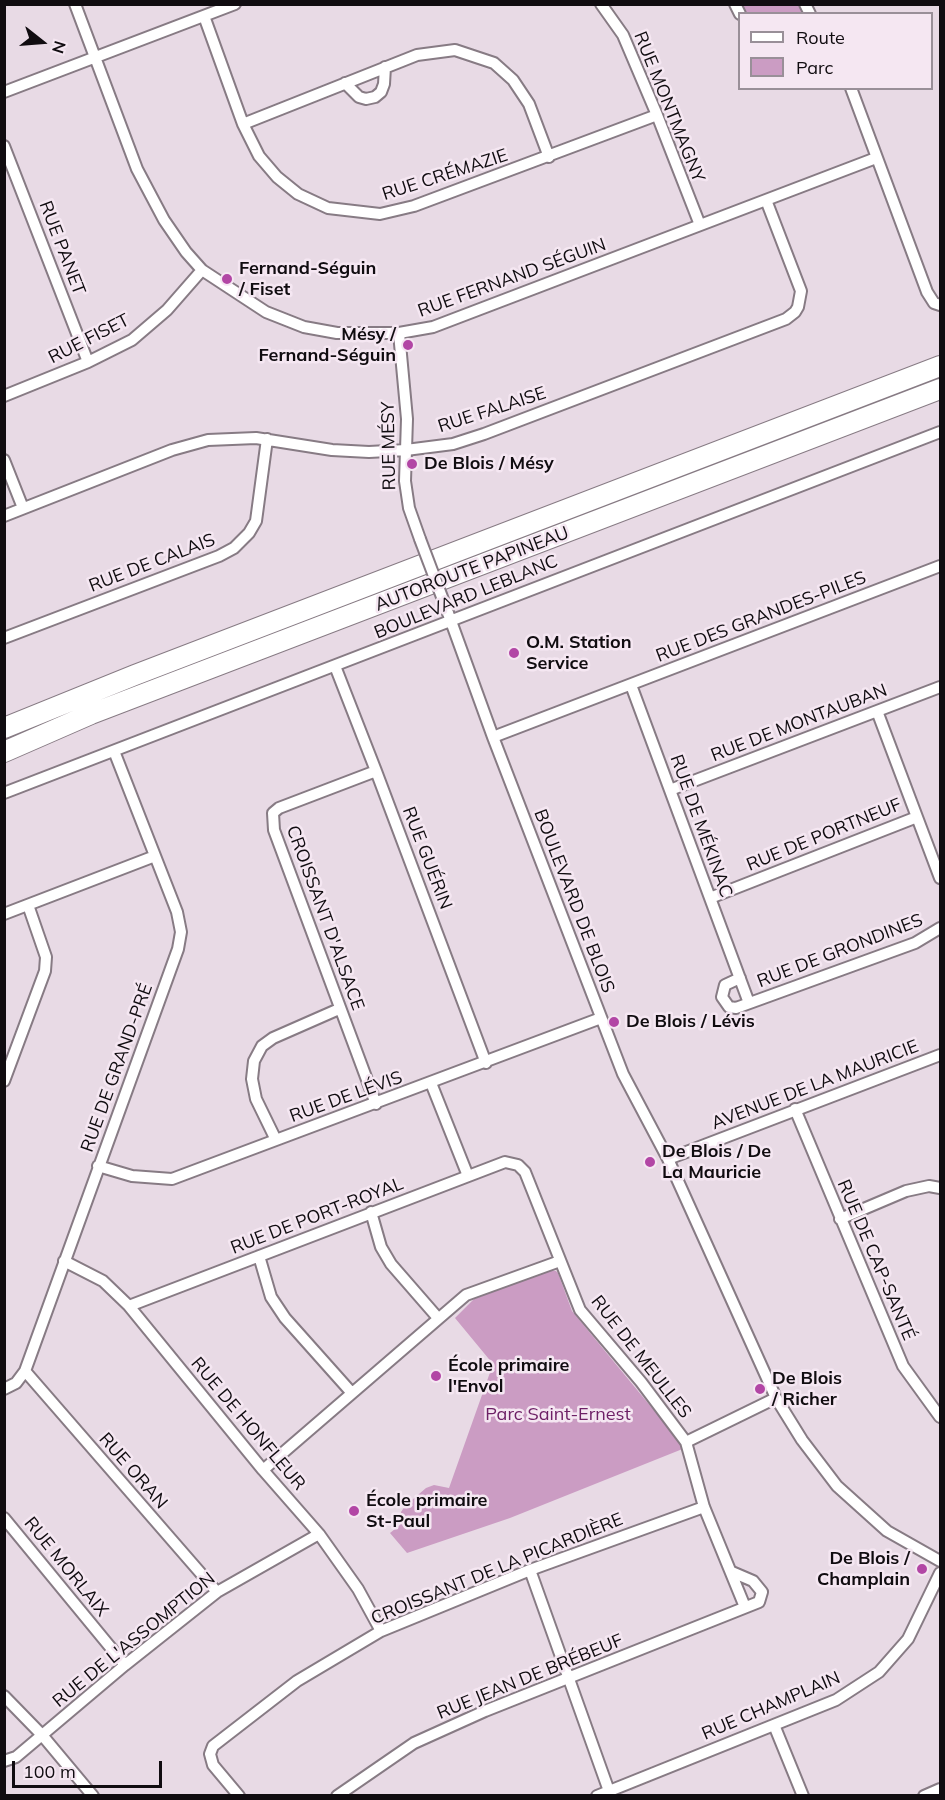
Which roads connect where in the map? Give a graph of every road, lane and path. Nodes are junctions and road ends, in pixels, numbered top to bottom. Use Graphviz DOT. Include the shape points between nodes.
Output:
graph roads {
  1 [pos="75,4"];
  2 [pos="235,4"];
  3 [pos="601,4"];
  4 [pos="204,16"];
  5 [pos="94,58"];
  6 [pos="385,67"];
  7 [pos="345,83"];
  8 [pos="851,90"];
  9 [pos="4,92"];
  10 [pos="657,115"];
  11 [pos="243,124"];
  12 [pos="4,146"];
  13 [pos="549,157"];
  14 [pos="876,158"];
  15 [pos="766,200"];
  16 [pos="700,225"];
  17 [pos="202,270"];
  18 [pos="940,305"];
  19 [pos="399,333"];
  20 [pos="88,362"];
  21 [pos="937,367"];
  22 [pos="940,389"];
  23 [pos="4,396"];
  24 [pos="940,432"];
  25 [pos="267,439"];
  26 [pos="406,450"];
  27 [pos="4,460"];
  28 [pos="23,508"];
  29 [pos="4,516"];
  30 [pos="940,568"];
  31 [pos="450,617"];
  32 [pos="4,638"];
  33 [pos="334,666"];
  34 [pos="631,685"];
  35 [pos="940,687"];
  36 [pos="877,711"];
  37 [pos="4,728"];
  38 [pos="493,738"];
  39 [pos="114,751"];
  40 [pos="4,752"];
  41 [pos="376,771"];
  42 [pos="670,790"];
  43 [pos="4,793"];
  44 [pos="917,816"];
  45 [pos="155,856"];
  46 [pos="940,878"];
  47 [pos="710,898"];
  48 [pos="28,905"];
  49 [pos="4,914"];
  50 [pos="940,928"];
  51 [pos="740,978"];
  52 [pos="749,1003"];
  53 [pos="339,1009"];
  54 [pos="601,1018"];
  55 [pos="940,1055"];
  56 [pos="486,1063"];
  57 [pos="4,1081"];
  58 [pos="431,1083"];
  59 [pos="375,1104"];
  60 [pos="795,1109"];
  61 [pos="276,1140"];
  62 [pos="668,1159"];
  63 [pos="518,1165"];
  64 [pos="98,1166"];
  65 [pos="468,1176"];
  66 [pos="940,1188"];
  67 [pos="371,1212"];
  68 [pos="840,1219"];
  69 [pos="259,1256"];
  70 [pos="560,1261"];
  71 [pos="64,1262"];
  72 [pos="129,1306"];
  73 [pos="438,1318"];
  74 [pos="25,1371"];
  75 [pos="4,1389"];
  76 [pos="351,1392"];
  77 [pos="776,1398"];
  78 [pos="940,1417"];
  79 [pos="686,1442"];
  80 [pos="262,1470"];
  81 [pos="704,1507"];
  82 [pos="4,1518"];
  83 [pos="319,1534"];
  84 [pos="940,1561"];
  85 [pos="530,1570"];
  86 [pos="732,1572"];
  87 [pos="940,1573"];
  88 [pos="217,1592"];
  89 [pos="745,1607"];
  90 [pos="381,1631"];
  91 [pos="125,1665"];
  92 [pos="568,1679"];
  93 [pos="4,1696"];
  94 [pos="774,1725"];
  95 [pos="42,1735"];
  96 [pos="4,1761"];
  97 [pos="609,1791"];
  98 [pos="93,1796"];
  99 [pos="239,1796"];
  100 [pos="337,1796"];
  101 [pos="597,1796"];
  102 [pos="802,1796"];
  1 -- 5 [label="street, RUE FERNAND SÉGUIN"];
  2 -- 4 [label="street"];
  3 -- 10 [label="street, RUE MONTMAGNY" via="623,35"];
  4 -- 5 [label="street"];
  4 -- 11 [label="street, RUE CRÉMAZIE"];
  5 -- 9 [label="street"];
  5 -- 17 [label="street, RUE FERNAND SÉGUIN" via="137,169 164,220"];
  6 -- 7 [label="street"];
  6 -- 7 [label="street" via="384,84 375,97 359,97"];
  6 -- 13 [label="street" via="417,56 455,50 494,63 513,80 529,104"];
  7 -- 11 [label="street"];
  8 -- 14 [label="street"];
  10 -- 13 [label="street, RUE CRÉMAZIE"];
  10 -- 16 [label="street, RUE MONTMAGNY"];
  11 -- 13 [label="street, RUE CRÉMAZIE" via="277,177 298,194 328,208 352,213 380,214 414,206"];
  12 -- 20 [label="street, RUE PANET"];
  14 -- 15 [label="street, RUE FERNAND SÉGUIN"];
  14 -- 18 [label="street" via="927,292"];
  15 -- 16 [label="street, RUE FERNAND SÉGUIN"];
  15 -- 26 [label="street, RUE FALAISE" via="801,291 798,307 791,316 473,438"];
  16 -- 19 [label="street, RUE FERNAND SÉGUIN" via="446,323"];
  17 -- 19 [label="street, RUE FERNAND SÉGUIN" via="266,312 304,327 337,333"];
  17 -- 20 [label="street, RUE FISET" via="167,310 132,340"];
  19 -- 26 [label="street, RUE MÉSY"];
  20 -- 23 [label="street, RUE FISET"];
  21 -- 37 [label="highway, AUTOROUTE PAPINEAU"];
  22 -- 40 [label="highway, AUTOROUTE PAPINEAU" via="102,710"];
  24 -- 31 [label="street, BOULEVARD LEBLANC"];
  25 -- 26 [label="street, RUE FALAISE" via="343,451"];
  25 -- 28 [label="street, RUE FALAISE" via="219,439 183,446"];
  25 -- 32 [label="street, RUE DE CALAIS" via="256,521 234,548"];
  26 -- 31 [label="street, RUE MÉSY, bridge" via="407,499"];
  27 -- 28 [label="street"];
  28 -- 29 [label="street, RUE FALAISE"];
  30 -- 34 [label="street, RUE DES GRANDES-PILES"];
  31 -- 33 [label="street, BOULEVARD LEBLANC"];
  31 -- 38 [label="street, BOULEVARD DE BLOIS"];
  33 -- 39 [label="street, BOULEVARD LEBLANC"];
  33 -- 41 [label="street, RUE GUÉRIN"];
  34 -- 38 [label="street, RUE DES GRANDES-PILES"];
  34 -- 42 [label="street, RUE DE MÉKINAC"];
  35 -- 36 [label="street, RUE DE MONTAUBAN"];
  36 -- 42 [label="street, RUE DE MONTAUBAN"];
  36 -- 44 [label="street"];
  38 -- 54 [label="street, BOULEVARD DE BLOIS"];
  39 -- 43 [label="street, BOULEVARD LEBLANC"];
  39 -- 45 [label="street, RUE DE GRAND-PRÉ"];
  41 -- 53 [label="street, CROISSANT D'ALSACE" via="273,813 274,830"];
  41 -- 56 [label="street, RUE GUÉRIN"];
  42 -- 47 [label="street, RUE DE MÉKINAC"];
  44 -- 46 [label="street"];
  44 -- 47 [label="street, RUE DE PORTNEUF"];
  45 -- 48 [label="street"];
  45 -- 64 [label="street, RUE DE GRAND-PRÉ" via="177,912 181,932 178,949"];
  47 -- 51 [label="street, RUE DE MÉKINAC"];
  48 -- 49 [label="street"];
  48 -- 57 [label="street" via="46,957 45,970"];
  50 -- 52 [label="street, RUE DE GRONDINES" via="915,943"];
  51 -- 52 [label="street, RUE DE MÉKINAC"];
  51 -- 52 [label="street" via="725,985 722,997 729,1007"];
  53 -- 59 [label="street, CROISSANT D'ALSACE"];
  53 -- 61 [label="street" via="273,1038 262,1046 254,1060 256,1099"];
  54 -- 56 [label="street, RUE DE LÉVIS"];
  54 -- 62 [label="street, BOULEVARD DE BLOIS" via="623,1074"];
  55 -- 60 [label="street, AVENUE DE LA MAURICIE"];
  56 -- 58 [label="street, RUE DE LÉVIS"];
  58 -- 59 [label="street, RUE DE LÉVIS"];
  58 -- 65 [label="street"];
  59 -- 61 [label="street, RUE DE LÉVIS"];
  60 -- 62 [label="street, AVENUE DE LA MAURICIE"];
  60 -- 68 [label="street, RUE DE CAP-SANTÉ"];
  61 -- 64 [label="street, RUE DE LÉVIS" via="172,1179 132,1176"];
  62 -- 77 [label="street, BOULEVARD DE BLOIS"];
  63 -- 65 [label="street, RUE DE PORT-ROYAL" via="505,1162"];
  63 -- 70 [label="street, RUE DE MEULLES" via="525,1172"];
  64 -- 71 [label="street, RUE DE GRAND-PRÉ"];
  65 -- 67 [label="street, RUE DE PORT-ROYAL"];
  66 -- 68 [label="street" via="928,1185 906,1191"];
  67 -- 69 [label="street, RUE DE PORT-ROYAL"];
  67 -- 73 [label="street" via="381,1247 391,1264"];
  68 -- 78 [label="street, RUE DE CAP-SANTÉ" via="903,1366"];
  69 -- 72 [label="street, RUE DE PORT-ROYAL"];
  69 -- 76 [label="street" via="271,1297 285,1318"];
  70 -- 73 [label="street" via="466,1295"];
  70 -- 79 [label="street, RUE DE MEULLES" via="580,1310"];
  71 -- 72 [label="street, RUE DE HONFLEUR" via="103,1281"];
  71 -- 74 [label="street, RUE DE GRAND-PRÉ"];
  72 -- 80 [label="street, RUE DE HONFLEUR"];
  73 -- 76 [label="street"];
  74 -- 75 [label="street, RUE DE GRAND-PRÉ" via="16,1383"];
  74 -- 88 [label="street, RUE ORAN"];
  76 -- 80 [label="street"];
  77 -- 79 [label="street"];
  77 -- 84 [label="street, BOULEVARD DE BLOIS" via="807,1449 837,1486 886,1531"];
  79 -- 81 [label="street, RUE DE MEULLES"];
  80 -- 83 [label="street, RUE DE HONFLEUR"];
  81 -- 85 [label="street, CROISSANT DE LA PICARDIÈRE"];
  81 -- 86 [label="street, RUE DE MEULLES"];
  82 -- 91 [label="street, RUE MORLAIX"];
  83 -- 88 [label="street, RUE DE L'ASSOMPTION"];
  83 -- 90 [label="street, RUE DE HONFLEUR" via="358,1589"];
  85 -- 90 [label="street, CROISSANT DE LA PICARDIÈRE"];
  85 -- 92 [label="street"];
  86 -- 89 [label="street, RUE DE MEULLES"];
  86 -- 89 [label="street" via="753,1581 762,1592 759,1602"];
  87 -- 94 [label="street, RUE CHAMPLAIN" via="908,1639 879,1672 836,1700"];
  88 -- 91 [label="street, RUE DE L'ASSOMPTION"];
  89 -- 92 [label="street, RUE JEAN DE BRÉBEUF"];
  90 -- 99 [label="street, CROISSANT DE LA PICARDIÈRE" via="297,1681 213,1746 213,1765"];
  91 -- 95 [label="street, RUE DE L'ASSOMPTION"];
  92 -- 97 [label="street"];
  92 -- 100 [label="street, RUE JEAN DE BRÉBEUF" via="414,1743"];
  93 -- 95 [label="street"];
  94 -- 97 [label="street, RUE CHAMPLAIN"];
  94 -- 102 [label="street"];
  95 -- 96 [label="street, RUE DE L'ASSOMPTION" via="16,1757"];
  95 -- 98 [label="street"];
  97 -- 101 [label="street, RUE CHAMPLAIN"];
}
